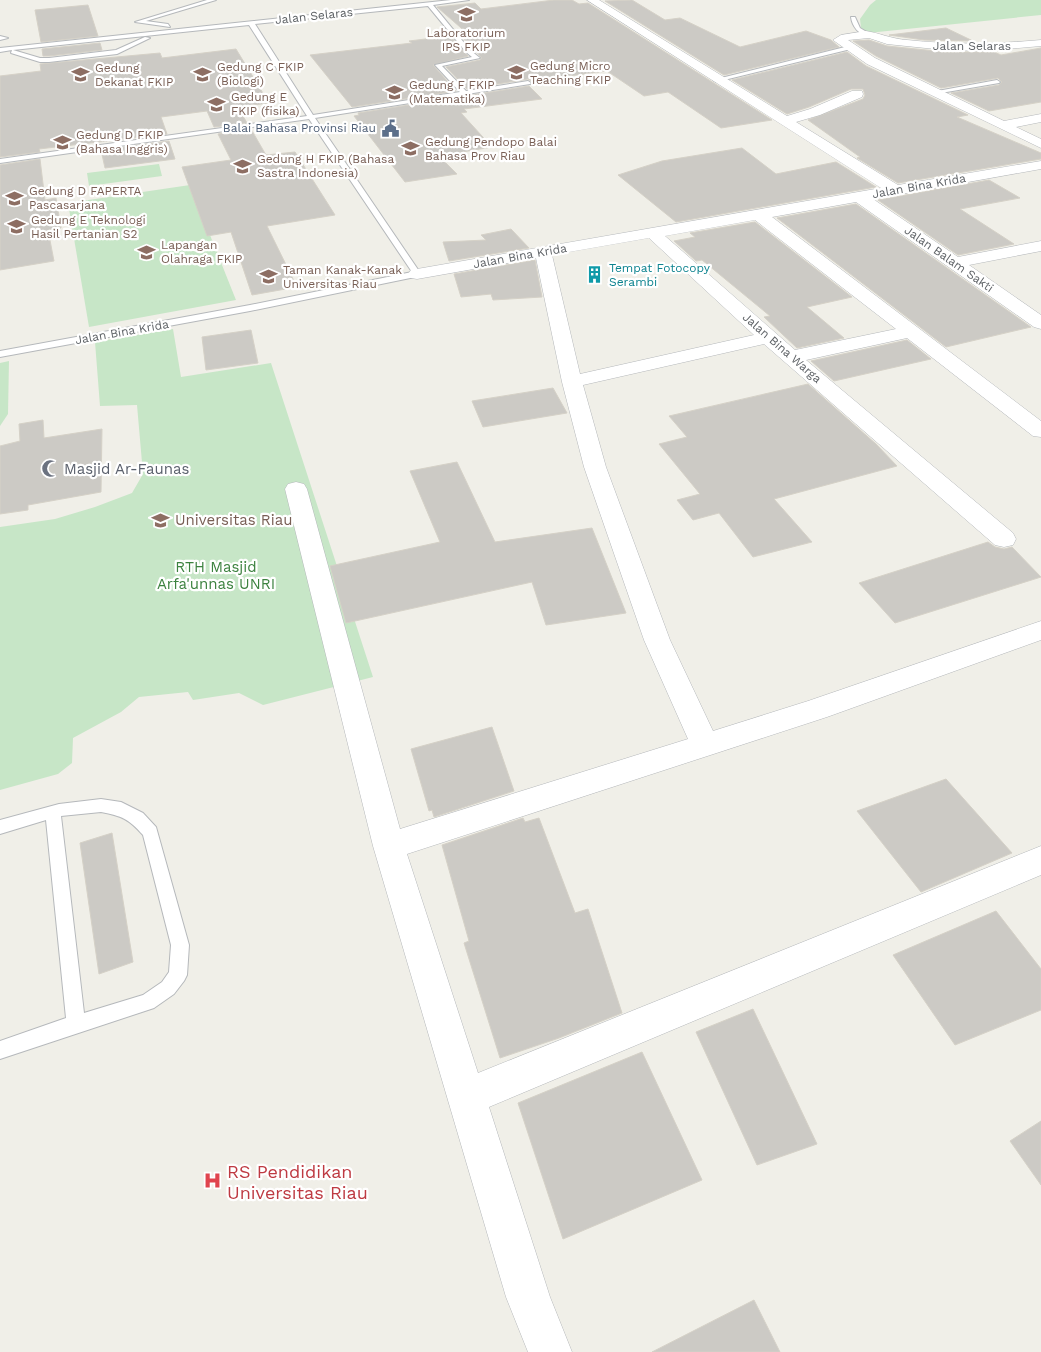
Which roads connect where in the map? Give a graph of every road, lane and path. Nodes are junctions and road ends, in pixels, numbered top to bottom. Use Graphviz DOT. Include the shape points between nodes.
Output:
graph roads {
  1 [pos="213,0"];
  2 [pos="466,0"];
  3 [pos="592,0"];
  4 [pos="430,4"];
  5 [pos="853,18"];
  6 [pos="251,23"];
  7 [pos="146,24"];
  8 [pos="200,29"];
  9 [pos="156,34"];
  10 [pos="140,35"];
  11 [pos="868,35"];
  12 [pos="1041,43"];
  13 [pos="849,48"];
  14 [pos="2,50"];
  15 [pos="716,80"];
  16 [pos="996,82"];
  17 [pos="528,83"];
  18 [pos="464,92"];
  19 [pos="935,92"];
  20 [pos="857,94"];
  21 [pos="311,117"];
  22 [pos="1041,118"];
  23 [pos="784,120"];
  24 [pos="1003,125"];
  25 [pos="1041,144"];
  26 [pos="0,161"];
  27 [pos="1041,165"];
  28 [pos="893,190"];
  29 [pos="858,196"];
  30 [pos="758,214"];
  31 [pos="651,232"];
  32 [pos="1041,246"];
  33 [pos="543,252"];
  34 [pos="955,263"];
  35 [pos="417,274"];
  36 [pos="1040,321"];
  37 [pos="911,331"];
  38 [pos="769,337"];
  39 [pos="0,354"];
  40 [pos="792,357"];
  41 [pos="572,382"];
  42 [pos="1041,431"];
  43 [pos="296,489"];
  44 [pos="1004,539"];
  45 [pos="1041,630"];
  46 [pos="705,745"];
  47 [pos="53,812"];
  48 [pos="0,827"];
  49 [pos="389,846"];
  50 [pos="1041,860"];
  51 [pos="76,1024"];
  52 [pos="0,1050"];
  53 [pos="467,1097"];
  54 [pos="550,1352"];
  1 -- 7 [label="lane" via="138,22"];
  2 -- 4 [label="lane, Jalan Selaras"];
  3 -- 15 [label="street"];
  4 -- 6 [label="lane, Jalan Selaras"];
  4 -- 18 [label="lane" via="477,58 438,65"];
  5 -- 11 [label="lane" via="858,29"];
  6 -- 8 [label="lane, Jalan Selaras"];
  6 -- 21 [label="lane"];
  7 -- 8 [label="lane"];
  7 -- 10 [label="lane" via="152,30"];
  8 -- 9 [label="lane"];
  9 -- 10 [label="lane"];
  9 -- 14 [label="lane" via="117,52 48,60"];
  10 -- 14 [label="lane"];
  11 -- 12 [label="street, Jalan Selaras" via="886,41 939,48"];
  11 -- 13 [label="street" via="840,39"];
  13 -- 15 [label="lane"];
  13 -- 19 [label="street"];
  15 -- 23 [label="street"];
  16 -- 19 [label="lane"];
  17 -- 18 [label="lane"];
  18 -- 21 [label="lane"];
  19 -- 24 [label="street"];
  20 -- 23 [label="street" via="815,112"];
  21 -- 26 [label="lane"];
  21 -- 35 [label="lane"];
  22 -- 24 [label="street"];
  23 -- 28 [label="street"];
  24 -- 25 [label="street"];
  27 -- 28 [label="street, Jalan Bina Krida"];
  28 -- 29 [label="street, Jalan Bina Krida"];
  29 -- 30 [label="street, Jalan Bina Krida"];
  29 -- 34 [label="street, Jalan Balam Sakti"];
  30 -- 31 [label="street, Jalan Bina Krida"];
  30 -- 37 [label="street"];
  31 -- 33 [label="street, Jalan Bina Krida"];
  31 -- 38 [label="street, Jalan Bina Warga"];
  32 -- 34 [label="street"];
  33 -- 35 [label="street, Jalan Bina Krida"];
  33 -- 41 [label="street"];
  34 -- 36 [label="street, Jalan Balam Sakti"];
  35 -- 39 [label="lane, Jalan Bina Krida"];
  37 -- 40 [label="street"];
  37 -- 42 [label="street"];
  38 -- 40 [label="street, Jalan Bina Warga"];
  38 -- 41 [label="street"];
  40 -- 44 [label="street, Jalan Bina Warga"];
  41 -- 46 [label="street" via="594,467 657,640"];
  43 -- 49 [label="street"];
  45 -- 46 [label="street"];
  46 -- 49 [label="street"];
  47 -- 48 [label="lane"];
  47 -- 51 [label="lane"];
  47 -- 51 [label="lane" via="106,806 133,812 144,822 150,832 180,945 178,975 168,988 148,1002"];
  49 -- 53 [label="street"];
  50 -- 53 [label="street"];
  51 -- 52 [label="lane"];
  53 -- 54 [label="street" via="528,1297"];
}
